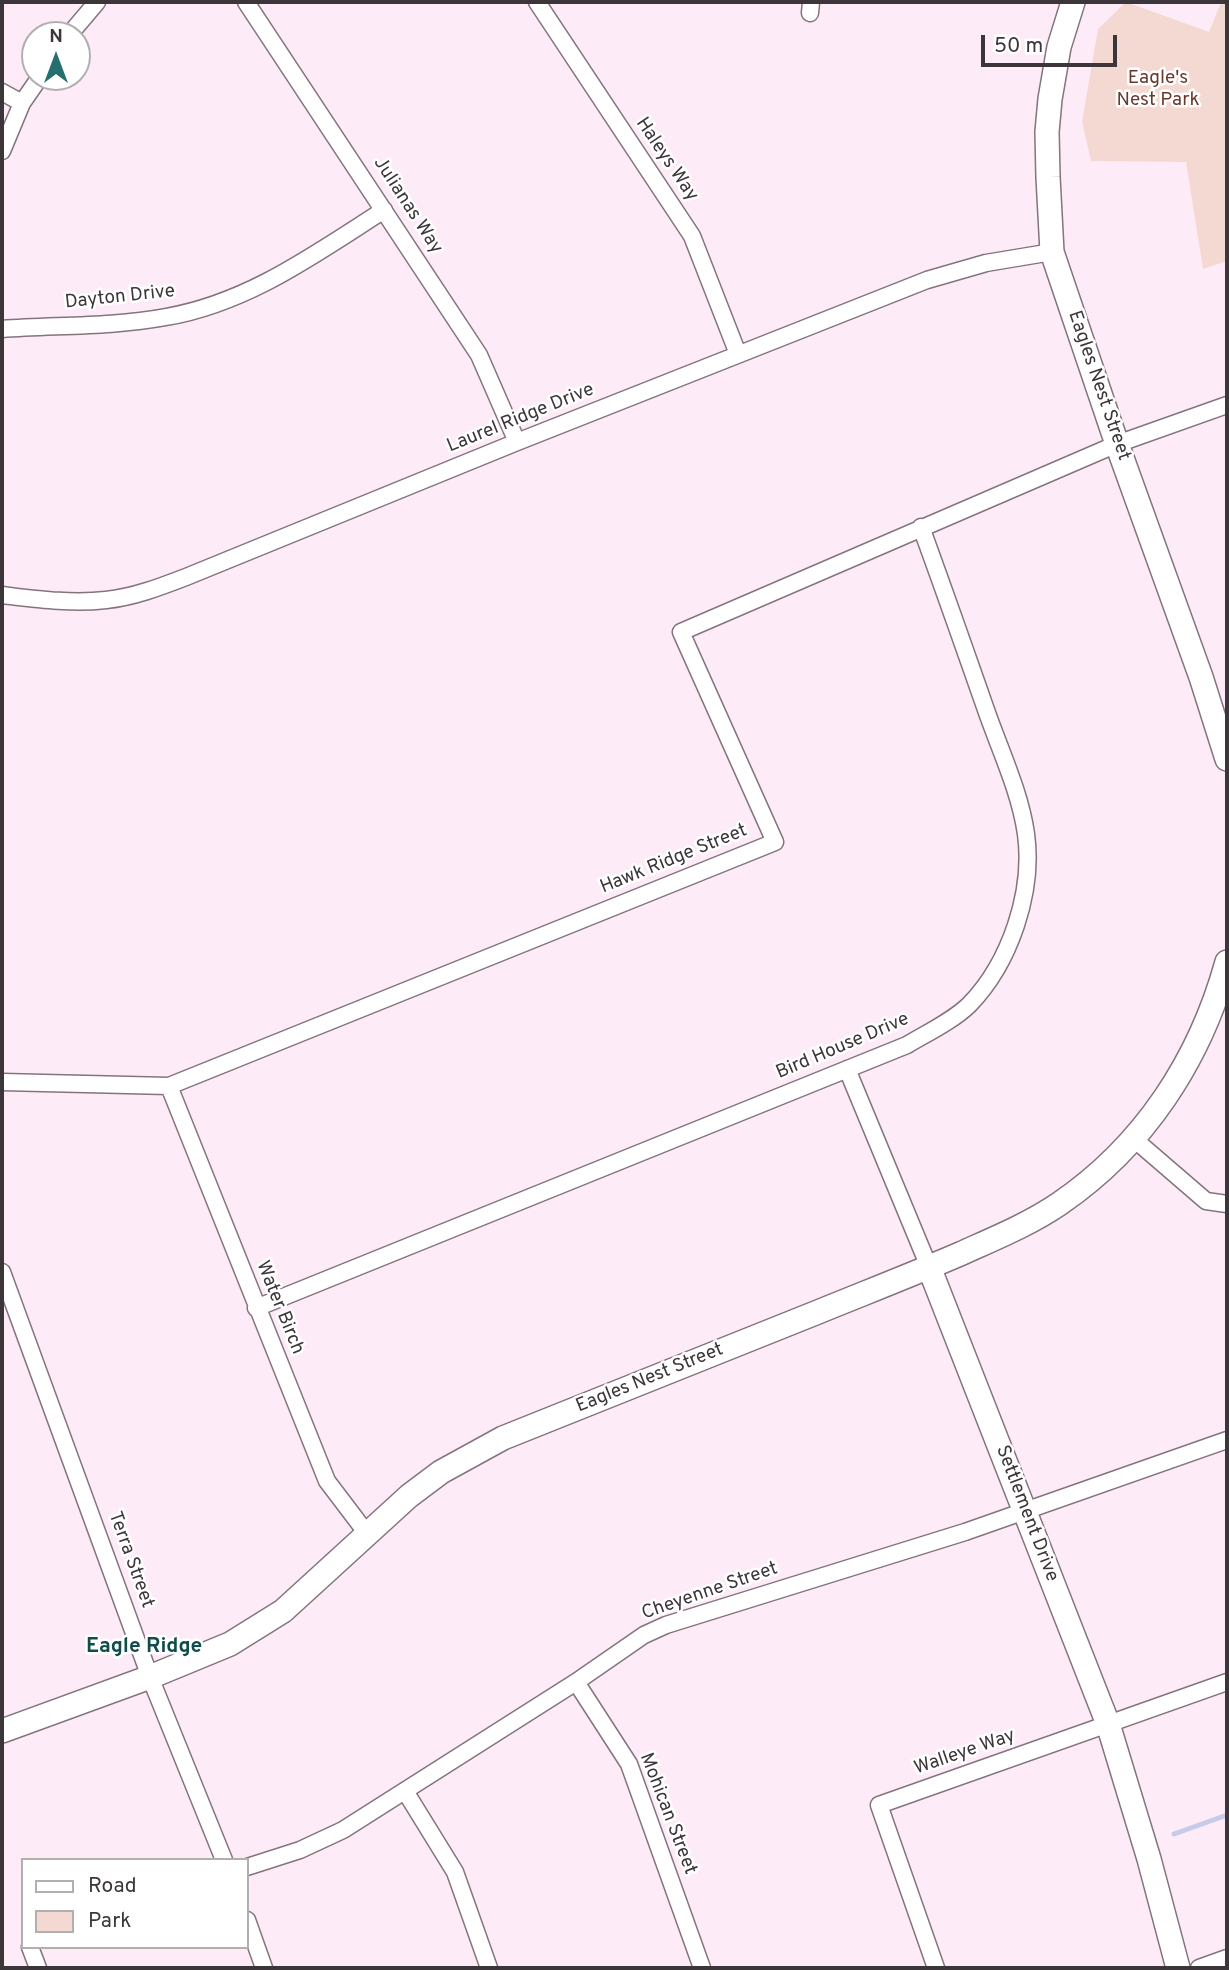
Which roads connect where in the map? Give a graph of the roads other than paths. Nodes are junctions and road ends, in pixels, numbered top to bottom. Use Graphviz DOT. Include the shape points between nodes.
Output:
graph roads {
  1 [pos="97,2"];
  2 [pos="246,2"];
  3 [pos="537,2"];
  4 [pos="1073,2"];
  5 [pos="81,21"];
  6 [pos="30,91"];
  7 [pos="2,92"];
  8 [pos="22,103"];
  9 [pos="2,151"];
  10 [pos="384,210"];
  11 [pos="1052,253"];
  12 [pos="2,329"];
  13 [pos="738,354"];
  14 [pos="1227,405"];
  15 [pos="517,442"];
  16 [pos="1116,444"];
  17 [pos="921,527"];
  18 [pos="2,595"];
  19 [pos="1227,759"];
  20 [pos="1227,962"];
  21 [pos="847,1069"];
  22 [pos="2,1082"];
  23 [pos="169,1086"];
  24 [pos="1134,1139"];
  25 [pos="1227,1204"];
  26 [pos="929,1267"];
  27 [pos="2,1272"];
  28 [pos="256,1308"];
  29 [pos="1227,1440"];
  30 [pos="1025,1511"];
  31 [pos="368,1535"];
  32 [pos="150,1677"];
  33 [pos="576,1682"];
  34 [pos="1227,1682"];
  35 [pos="1108,1724"];
  36 [pos="2,1731"];
  37 [pos="404,1791"];
  38 [pos="223,1858"];
  39 [pos="248,1867"];
  40 [pos="248,1923"];
  41 [pos="31,1949"];
  42 [pos="1227,1958"];
  43 [pos="38,1968"];
  44 [pos="264,1968"];
  45 [pos="489,1968"];
  46 [pos="702,1968"];
  47 [pos="936,1968"];
  48 [pos="1178,1968"];
  49 [pos="1199,1968"];
  1 -- 5 [label="street"];
  2 -- 10 [label="street, Julianas Way"];
  3 -- 13 [label="street, Haleys Way" via="692,236"];
  4 -- 11 [label="street, Eagles Nest Street" via="1059,47 1047,132"];
  6 -- 8 [label="street"];
  7 -- 8 [label="street"];
  8 -- 9 [label="street"];
  10 -- 12 [label="street, Dayton Drive" via="284,274 199,310 132,322"];
  10 -- 15 [label="street, Julianas Way" via="479,355"];
  11 -- 13 [label="street, Laurel Ridge Drive" via="986,263 927,280"];
  11 -- 16 [label="street, Eagles Nest Street"];
  13 -- 15 [label="street, Laurel Ridge Drive"];
  14 -- 16 [label="street, Hawk Ridge Street"];
  15 -- 18 [label="street, Laurel Ridge Drive" via="141,593 74,602"];
  16 -- 17 [label="street, Hawk Ridge Street"];
  16 -- 19 [label="street, Eagles Nest Street"];
  17 -- 21 [label="street, Bird House Drive" via="1022,814 1027,845 1023,899 1005,953 968,1005 907,1045"];
  17 -- 23 [label="street, Hawk Ridge Street" via="681,632 775,842"];
  20 -- 24 [label="street, Eagles Nest Street" via="1188,1060"];
  21 -- 26 [label="street, Settlement Drive"];
  21 -- 28 [label="street, Bird House Drive"];
  22 -- 23 [label="street, Hawk Ridge Street"];
  23 -- 28 [label="street, Water Birch"];
  24 -- 25 [label="street" via="1206,1201"];
  24 -- 26 [label="street, Eagles Nest Street" via="1058,1204 1004,1235"];
  26 -- 30 [label="street, Settlement Drive"];
  26 -- 31 [label="street, Eagles Nest Street" via="503,1438 441,1472"];
  27 -- 32 [label="street, Terra Street"];
  28 -- 31 [label="street, Water Birch" via="327,1481"];
  29 -- 30 [label="street, Cheyenne Street"];
  30 -- 33 [label="street, Cheyenne Street" via="666,1625"];
  30 -- 35 [label="street, Settlement Drive"];
  31 -- 32 [label="street, Eagles Nest Street" via="283,1611 257,1628"];
  32 -- 36 [label="street, Eagles Nest Street"];
  32 -- 38 [label="street, Terra Street"];
  33 -- 37 [label="street, Cheyenne Street"];
  33 -- 46 [label="street, Mohican Street" via="629,1764"];
  34 -- 35 [label="street, Walleye Way"];
  35 -- 47 [label="street, Walleye Way" via="879,1805"];
  35 -- 48 [label="street, Settlement Drive"];
  37 -- 39 [label="street, Cheyenne Street" via="332,1835"];
  37 -- 45 [label="street" via="455,1872"];
  40 -- 44 [label="street"];
  41 -- 43 [label="street"];
  42 -- 49 [label="street"];
}
